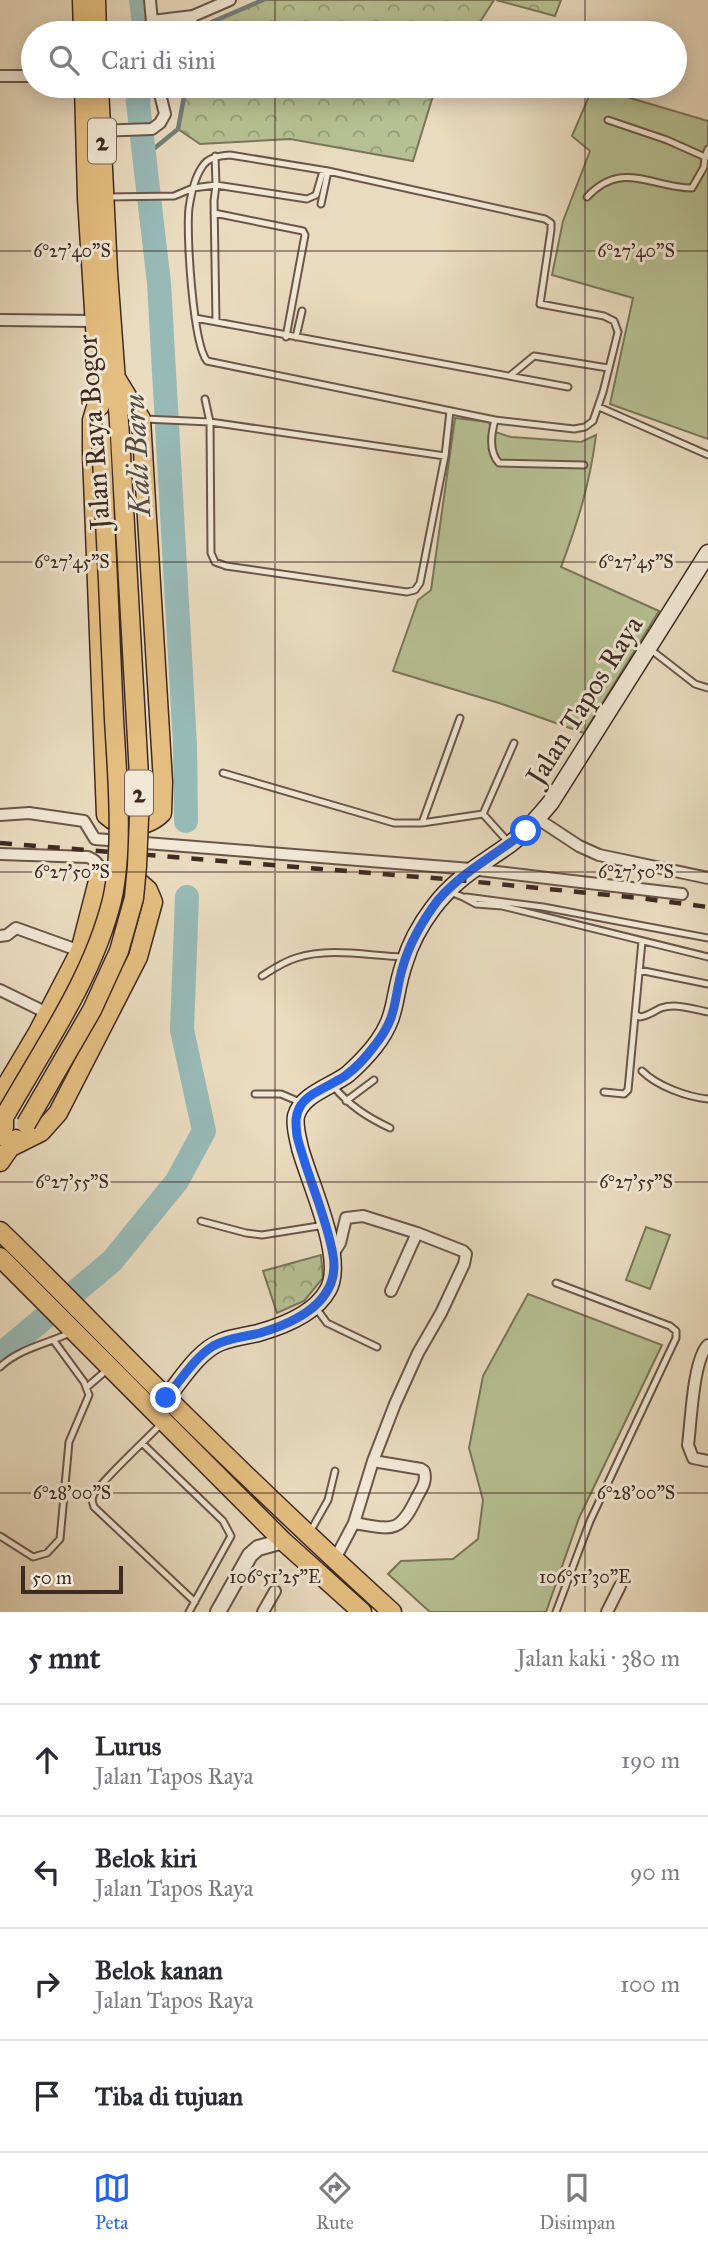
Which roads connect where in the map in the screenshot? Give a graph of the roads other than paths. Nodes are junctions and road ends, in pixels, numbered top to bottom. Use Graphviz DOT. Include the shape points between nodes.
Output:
graph roads {
  1 [pos="82,0"];
  2 [pos="96,0"];
  3 [pos="150,0"];
  4 [pos="230,0"];
  5 [pos="193,16"];
  6 [pos="83,21"];
  7 [pos="97,21"];
  8 [pos="152,21"];
  9 [pos="190,21"];
  10 [pos="0,76"];
  11 [pos="21,76"];
  12 [pos="86,98"];
  13 [pos="97,98"];
  14 [pos="161,98"];
  15 [pos="608,120"];
  16 [pos="93,132"];
  17 [pos="708,149"];
  18 [pos="215,156"];
  19 [pos="707,156"];
  20 [pos="326,171"];
  21 [pos="216,185"];
  22 [pos="193,188"];
  23 [pos="96,197"];
  24 [pos="587,197"];
  25 [pos="321,204"];
  26 [pos="214,213"];
  27 [pos="302,311"];
  28 [pos="195,318"];
  29 [pos="0,320"];
  30 [pos="216,321"];
  31 [pos="101,333"];
  32 [pos="286,337"];
  33 [pos="296,337"];
  34 [pos="608,368"];
  35 [pos="511,375"];
  36 [pos="116,378"];
  37 [pos="568,387"];
  38 [pos="100,394"];
  39 [pos="205,399"];
  40 [pos="599,407"];
  41 [pos="450,411"];
  42 [pos="147,419"];
  43 [pos="495,420"];
  44 [pos="210,422"];
  45 [pos="708,455"];
  46 [pos="445,456"];
  47 [pos="584,465"];
  48 [pos="708,553"];
  49 [pos="648,648"];
  50 [pos="708,688"];
  51 [pos="460,718"];
  52 [pos="514,743"];
  53 [pos="223,773"];
  54 [pos="483,814"];
  55 [pos="0,815"];
  56 [pos="106,815"];
  57 [pos="538,818"];
  58 [pos="422,823"];
  59 [pos="106,840"];
  60 [pos="509,844"];
  61 [pos="0,854"];
  62 [pos="471,869"];
  63 [pos="708,878"];
  64 [pos="98,881"];
  65 [pos="447,891"];
  66 [pos="682,894"];
  67 [pos="463,897"];
  68 [pos="0,936"];
  69 [pos="708,938"];
  70 [pos="642,941"];
  71 [pos="80,951"];
  72 [pos="406,957"];
  73 [pos="708,957"];
  74 [pos="639,970"];
  75 [pos="262,976"];
  76 [pos="708,984"];
  77 [pos="0,990"];
  78 [pos="47,1013"];
  79 [pos="708,1013"];
  80 [pos="635,1014"];
  81 [pos="642,1072"];
  82 [pos="374,1080"];
  83 [pos="331,1085"];
  84 [pos="604,1092"];
  85 [pos="255,1094"];
  86 [pos="0,1096"];
  87 [pos="708,1099"];
  88 [pos="346,1101"];
  89 [pos="302,1103"];
  90 [pos="3,1118"];
  91 [pos="390,1128"];
  92 [pos="6,1141"];
  93 [pos="0,1162"];
  94 [pos="201,1221"];
  95 [pos="325,1225"];
  96 [pos="0,1231"];
  97 [pos="417,1233"];
  98 [pos="333,1254"];
  99 [pos="0,1256"];
  100 [pos="556,1283"];
  101 [pos="391,1291"];
  102 [pos="316,1307"];
  103 [pos="71,1328"];
  104 [pos="54,1341"];
  105 [pos="708,1345"];
  106 [pos="377,1346"];
  107 [pos="0,1367"];
  108 [pos="110,1367"];
  109 [pos="87,1387"];
  110 [pos="166,1398"];
  111 [pos="164,1422"];
  112 [pos="142,1443"];
  113 [pos="373,1461"];
  114 [pos="708,1461"];
  115 [pos="335,1471"];
  116 [pos="354,1523"];
  117 [pos="307,1535"];
  118 [pos="0,1536"];
  119 [pos="284,1541"];
  120 [pos="335,1559"];
  121 [pos="620,1587"];
  122 [pos="275,1591"];
  123 [pos="195,1602"];
  124 [pos="189,1612"];
  125 [pos="218,1612"];
  126 [pos="263,1612"];
  127 [pos="362,1612"];
  128 [pos="392,1612"];
  129 [pos="556,1612"];
  130 [pos="607,1612"];
  1 -- 6 [label="main road"];
  2 -- 7 [label="main road"];
  3 -- 8 [label="street"];
  4 -- 5 [label="street"];
  5 -- 8 [label="street"];
  5 -- 9 [label="street"];
  10 -- 11 [label="street"];
  12 -- 16 [label="main road, Jalan Raya Bogor / 2"];
  13 -- 16 [label="main road, Jalan Raya Bogor / 2"];
  14 -- 16 [label="street" via="164,114 152,130"];
  15 -- 19 [label="lane"];
  16 -- 23 [label="main road, Jalan Raya Bogor / 2"];
  17 -- 19 [label="lane"];
  18 -- 20 [label="lane"];
  18 -- 21 [label="lane"];
  18 -- 22 [label="lane" via="203,165"];
  19 -- 24 [label="lane" via="692,188 644,178 611,180"];
  20 -- 21 [label="lane" via="316,195 307,199"];
  20 -- 25 [label="lane"];
  20 -- 34 [label="lane" via="551,223 540,304 614,321 618,332"];
  21 -- 22 [label="lane"];
  21 -- 26 [label="lane"];
  22 -- 23 [label="lane" via="171,197"];
  22 -- 28 [label="lane" via="189,211"];
  23 -- 31 [label="main road, Jalan Raya Bogor / 2"];
  23 -- 31 [label="main road, Jalan Raya Bogor / 2"];
  26 -- 30 [label="lane"];
  26 -- 32 [label="lane" via="303,231"];
  27 -- 33 [label="lane"];
  28 -- 30 [label="lane"];
  28 -- 41 [label="lane" via="207,361"];
  29 -- 31 [label="street"];
  30 -- 32 [label="lane"];
  31 -- 36 [label="main road, Jalan Raya Bogor / 2"];
  31 -- 38 [label="main road, Jalan Raya Bogor / 2"];
  32 -- 33 [label="lane"];
  33 -- 35 [label="lane"];
  34 -- 35 [label="lane" via="534,356"];
  34 -- 40 [label="lane"];
  35 -- 37 [label="lane"];
  36 -- 42 [label="main road"];
  36 -- 92 [label="main road, Jalan Raya Bogor / 2, bridge" via="139,794 134,898 119,951 92,1010 26,1124"];
  38 -- 56 [label="main road" via="92,420 92,454"];
  38 -- 90 [label="main road, Jalan Raya Bogor / 2, bridge" via="118,794 117,867 98,946"];
  39 -- 44 [label="lane"];
  40 -- 43 [label="lane" via="593,421 574,429"];
  40 -- 45 [label="lane"];
  41 -- 43 [label="lane"];
  41 -- 46 [label="lane"];
  42 -- 44 [label="lane"];
  42 -- 56 [label="main road" via="162,813 155,820 126,825"];
  43 -- 47 [label="lane" via="493,456 499,464"];
  44 -- 46 [label="lane"];
  44 -- 46 [label="lane" via="211,553 215,562 226,566 415,590"];
  48 -- 49 [label="main road, Jalan Tapos Raya"];
  49 -- 50 [label="lane" via="695,684"];
  49 -- 57 [label="main road, Jalan Tapos Raya"];
  51 -- 58 [label="lane"];
  52 -- 54 [label="lane"];
  53 -- 58 [label="lane" via="394,823"];
  54 -- 58 [label="lane"];
  54 -- 60 [label="lane"];
  55 -- 59 [label="street" via="29,813 84,821 95,839"];
  56 -- 59 [label="street"];
  57 -- 60 [label="main road, Jalan Tapos Raya"];
  57 -- 63 [label="street" via="599,855"];
  59 -- 62 [label="street"];
  60 -- 62 [label="main road, Jalan Tapos Raya"];
  61 -- 64 [label="street" via="88,856 101,869"];
  62 -- 65 [label="main road, Jalan Tapos Raya"];
  62 -- 66 [label="street"];
  64 -- 71 [label="main road"];
  64 -- 92 [label="main road" via="124,880 148,890 153,902 138,957 58,1113 41,1132"];
  65 -- 67 [label="lane"];
  65 -- 72 [label="main road, Jalan Tapos Raya" via="431,909"];
  67 -- 69 [label="lane"];
  67 -- 70 [label="lane" via="476,904 502,906"];
  68 -- 71 [label="street" via="16,928"];
  70 -- 73 [label="lane"];
  70 -- 74 [label="lane"];
  71 -- 78 [label="main road"];
  72 -- 75 [label="lane" via="309,955 282,963"];
  72 -- 83 [label="main road, Jalan Tapos Raya" via="386,1030 356,1067"];
  74 -- 76 [label="lane"];
  74 -- 80 [label="lane"];
  77 -- 78 [label="street"];
  78 -- 86 [label="main road"];
  79 -- 80 [label="lane" via="673,1006 648,1016"];
  80 -- 84 [label="lane" via="628,1090 624,1094"];
  81 -- 87 [label="lane" via="688,1095"];
  82 -- 88 [label="lane"];
  83 -- 88 [label="lane"];
  83 -- 89 [label="main road, Jalan Tapos Raya"];
  85 -- 89 [label="lane" via="281,1094"];
  88 -- 91 [label="lane"];
  89 -- 95 [label="main road" via="295,1121 297,1136"];
  90 -- 92 [label="main road, Jalan Raya Bogor"];
  92 -- 93 [label="main road, Jalan Raya Bogor / 2"];
  94 -- 95 [label="lane" via="262,1235"];
  95 -- 98 [label="main road"];
  96 -- 110 [label="main road"];
  97 -- 98 [label="street" via="363,1216 346,1218"];
  97 -- 101 [label="street"];
  97 -- 113 [label="street" via="463,1251 466,1258 410,1370"];
  98 -- 102 [label="main road" via="331,1284"];
  99 -- 103 [label="main road"];
  100 -- 129 [label="lane" via="670,1326 676,1338 590,1521"];
  102 -- 106 [label="lane" via="327,1323"];
  102 -- 110 [label="main road" via="278,1327 210,1348"];
  103 -- 104 [label="lane"];
  103 -- 108 [label="main road"];
  104 -- 107 [label="lane" via="21,1352"];
  104 -- 109 [label="lane"];
  105 -- 114 [label="street" via="698,1366 688,1445 693,1458"];
  108 -- 109 [label="lane"];
  108 -- 111 [label="main road"];
  109 -- 118 [label="lane" via="89,1395 68,1450 60,1539 47,1553 33,1557"];
  110 -- 117 [label="main road"];
  111 -- 112 [label="lane"];
  111 -- 119 [label="main road"];
  112 -- 123 [label="lane" via="223,1521 231,1536"];
  112 -- 123 [label="lane" via="93,1496 94,1507"];
  113 -- 116 [label="street"];
  113 -- 116 [label="street" via="421,1469 426,1479 408,1516 398,1525"];
  115 -- 117 [label="lane" via="328,1500"];
  116 -- 120 [label="street"];
  117 -- 120 [label="main road"];
  119 -- 125 [label="street" via="266,1544 250,1555"];
  119 -- 127 [label="main road"];
  120 -- 128 [label="main road"];
  121 -- 130 [label="street"];
  122 -- 126 [label="street"];
  123 -- 124 [label="lane"];
}
